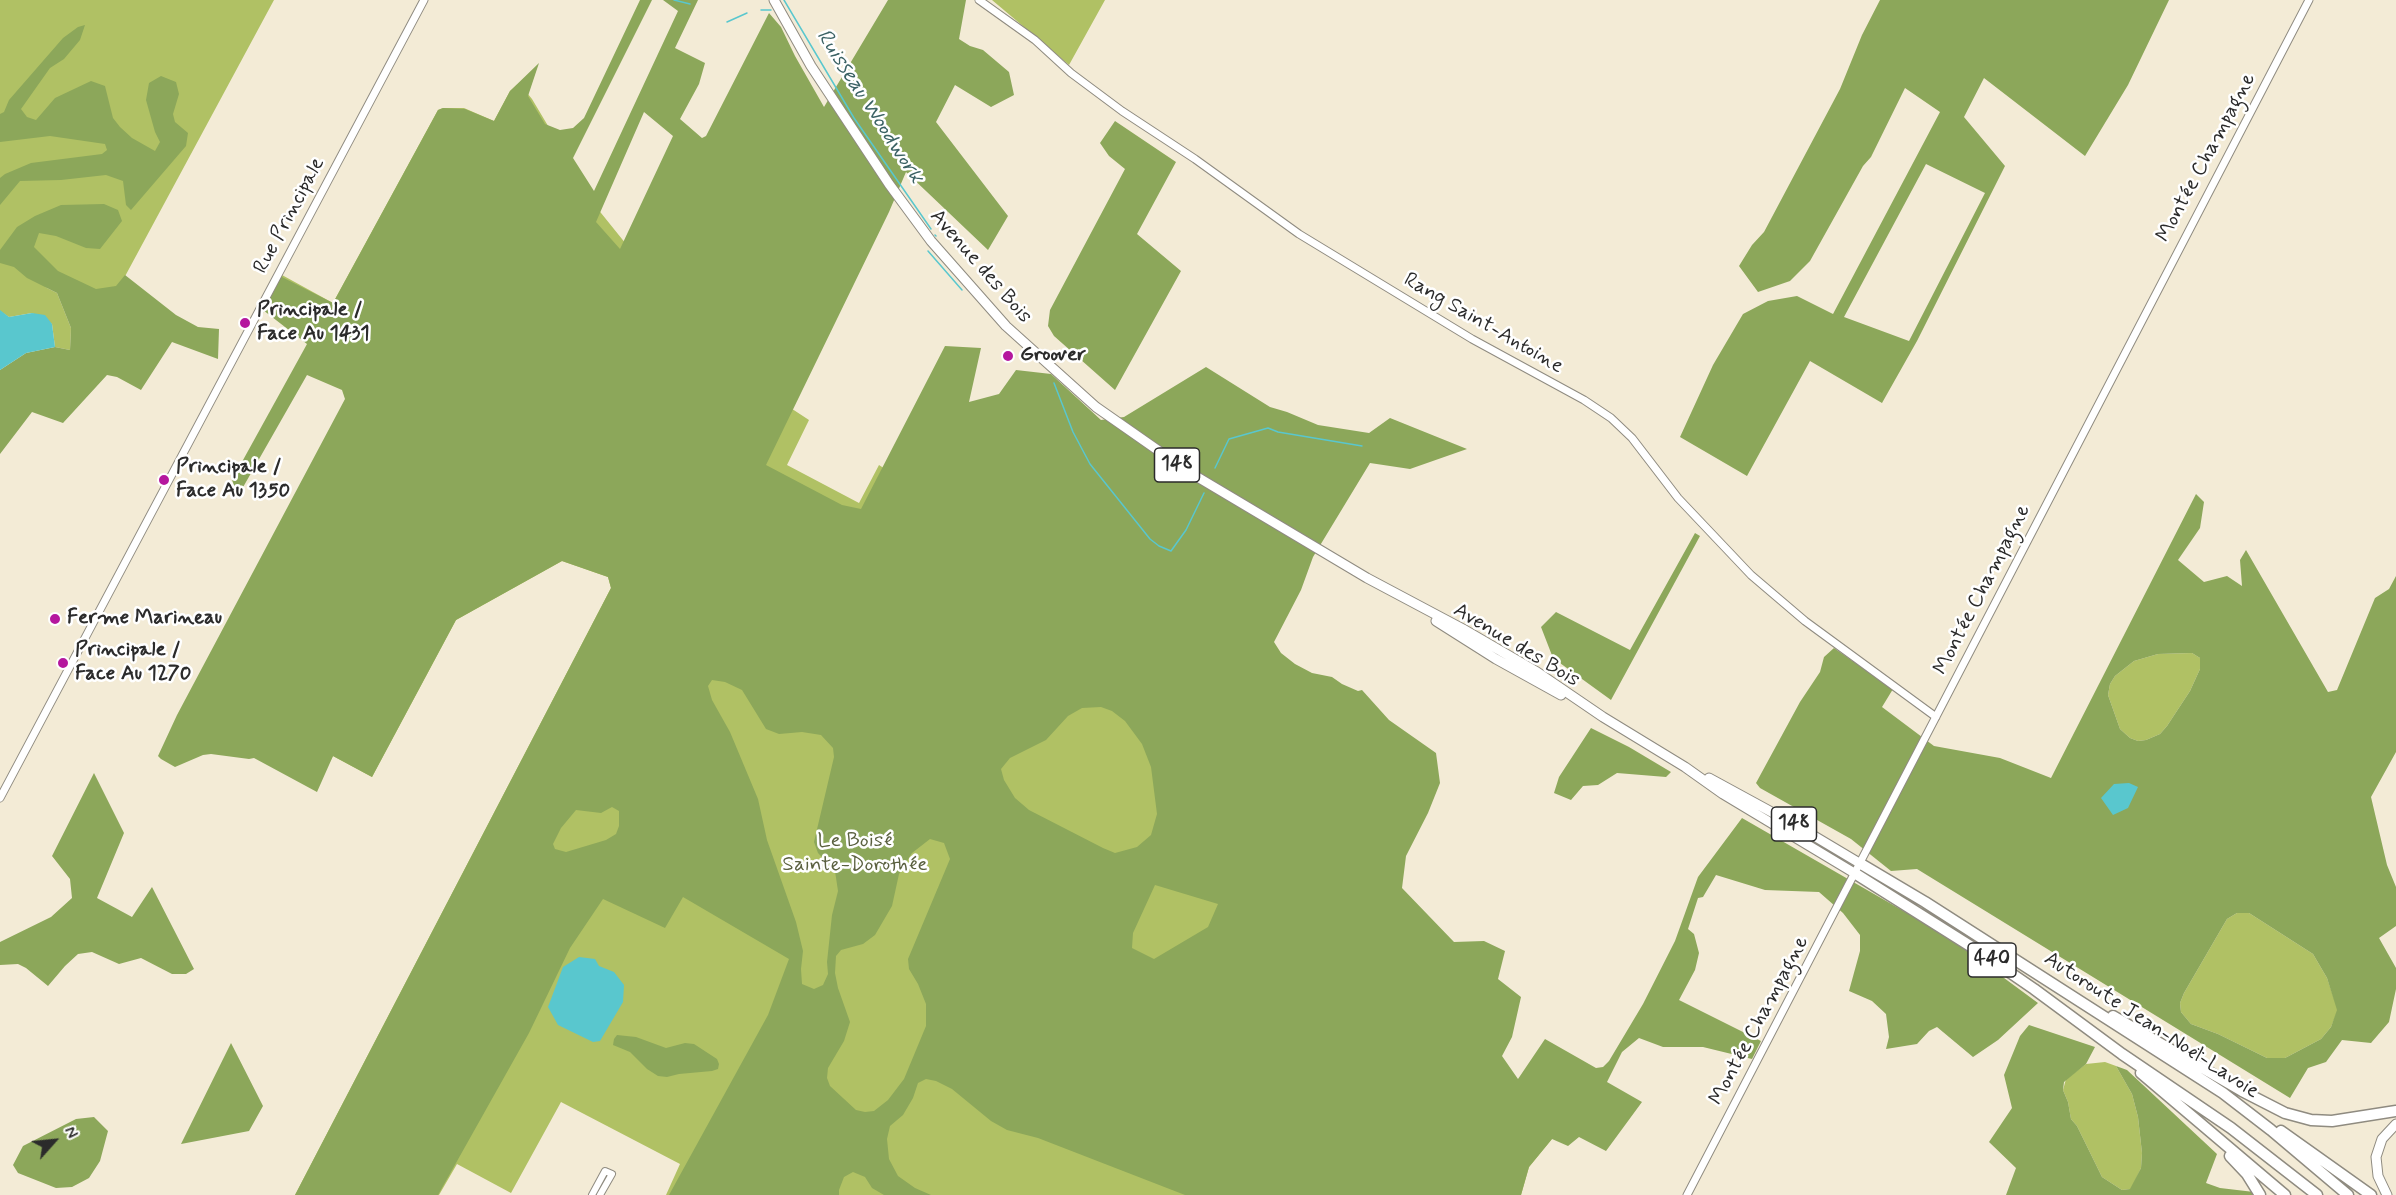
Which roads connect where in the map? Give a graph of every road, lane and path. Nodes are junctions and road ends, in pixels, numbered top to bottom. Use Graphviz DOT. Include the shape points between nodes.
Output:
graph roads {
  1 [pos="424,0"];
  2 [pos="774,0"];
  3 [pos="979,0"];
  4 [pos="2309,0"];
  5 [pos="1936,717"];
  6 [pos="0,798"];
  7 [pos="1858,869"];
  8 [pos="2044,978"];
  9 [pos="2122,1054"];
  10 [pos="2223,1093"];
  11 [pos="2396,1111"];
  12 [pos="2197,1121"];
  13 [pos="2396,1124"];
  14 [pos="592,1195"];
  15 [pos="600,1195"];
  16 [pos="1687,1195"];
  17 [pos="2260,1195"];
  18 [pos="2285,1195"];
  19 [pos="2317,1195"];
  20 [pos="2348,1195"];
  21 [pos="2371,1195"];
  22 [pos="2387,1195"];
  1 -- 6 [label="street, Rue Principale"];
  2 -- 7 [label="main road, Avenue des Bois / 148" via="811,66 906,208 970,287 1024,343 1096,407 1164,456 1412,603 1458,636 1685,767 1747,798"];
  3 -- 5 [label="street, Rang Saint-Antoine" via="1122,111 1299,234 1611,417 1678,498 1751,575 1805,621"];
  4 -- 5 [label="street, Montée Champagne"];
  5 -- 7 [label="street, Montée Champagne"];
  7 -- 8 [label="highway, Autoroute Jean-Noël-Lavoie / 440" via="1925,902"];
  7 -- 9 [label="highway, Autoroute Jean-Noël-Lavoie / 440"];
  7 -- 16 [label="street, Montée Champagne"];
  8 -- 10 [label="highway, Autoroute Jean-Noël-Lavoie / 440"];
  8 -- 11 [label="highway" via="2285,1113 2332,1121"];
  9 -- 12 [label="highway"];
  9 -- 19 [label="highway, Autoroute Jean-Noël-Lavoie / 440" via="2222,1122"];
  10 -- 20 [label="highway, Autoroute Jean-Noël-Lavoie / 440"];
  10 -- 21 [label="highway"];
  12 -- 17 [label="highway" via="2244,1171"];
  12 -- 18 [label="highway"];
  13 -- 22 [label="main road" via="2385,1134 2376,1153 2377,1171"];
  14 -- 15 [label="street" via="605,1171 612,1174"];
}
